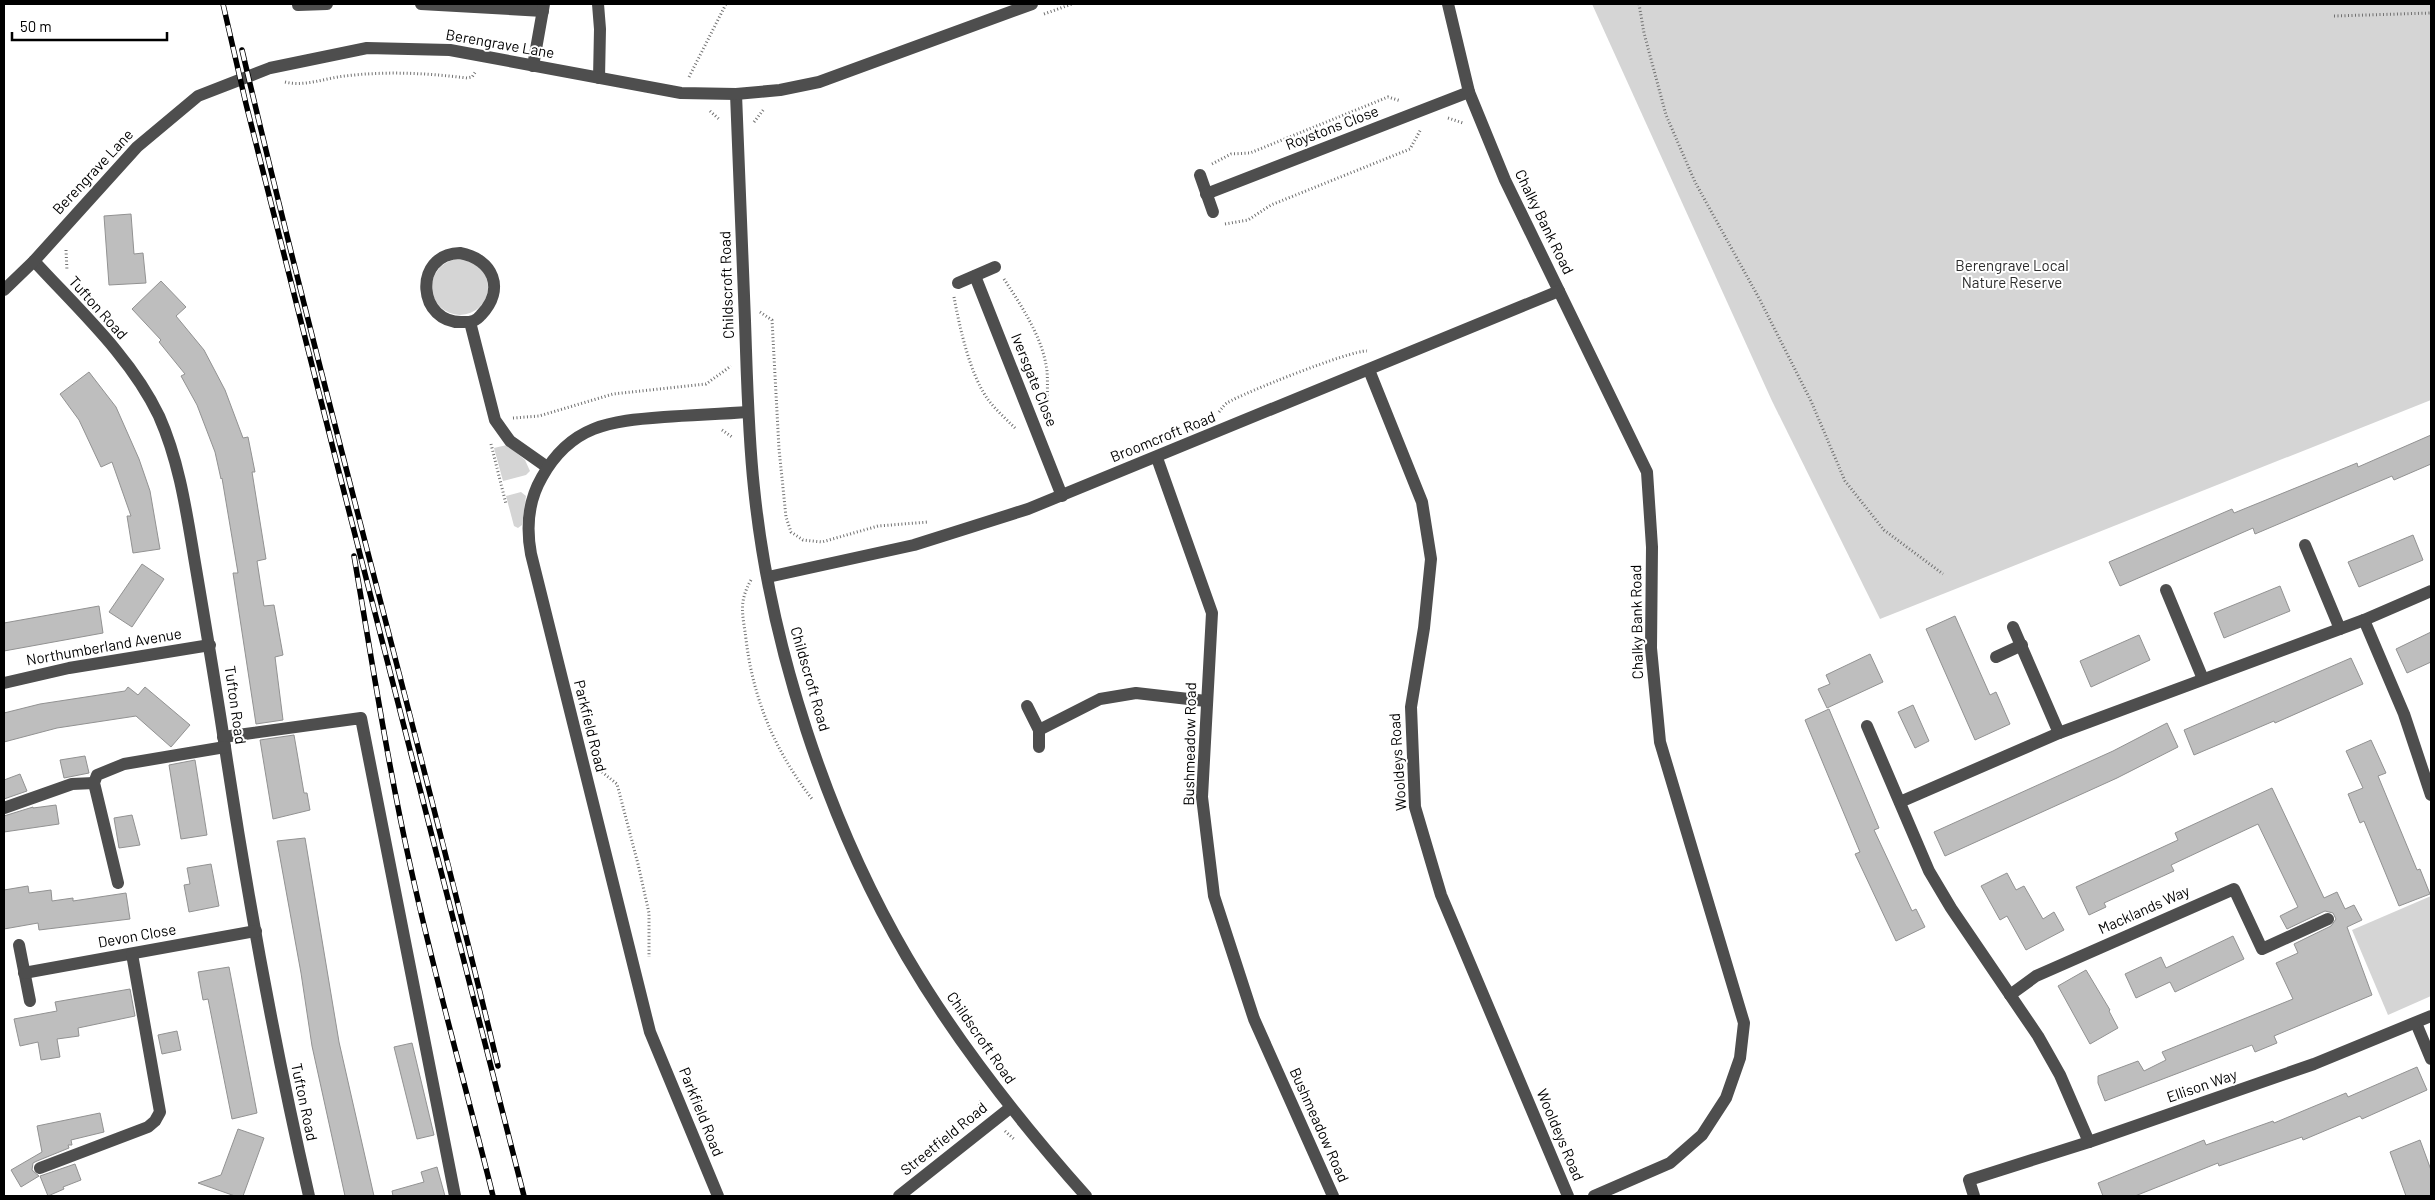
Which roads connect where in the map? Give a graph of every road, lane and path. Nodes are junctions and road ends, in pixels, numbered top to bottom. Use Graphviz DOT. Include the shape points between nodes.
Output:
graph roads {
  1 [pos="327,4"];
  2 [pos="421,4"];
  3 [pos="598,4"];
  4 [pos="726,4"];
  5 [pos="1032,4"];
  6 [pos="1072,4"];
  7 [pos="1448,4"];
  8 [pos="1638,4"];
  9 [pos="298,5"];
  10 [pos="544,7"];
  11 [pos="2431,13"];
  12 [pos="1042,15"];
  13 [pos="2334,16"];
  14 [pos="533,66"];
  15 [pos="479,69"];
  16 [pos="599,78"];
  17 [pos="278,81"];
  18 [pos="1469,92"];
  19 [pos="681,93"];
  20 [pos="736,94"];
  21 [pos="1407,103"];
  22 [pos="768,107"];
  23 [pos="704,109"];
  24 [pos="1444,118"];
  25 [pos="722,124"];
  26 [pos="1424,124"];
  27 [pos="753,127"];
  28 [pos="1468,127"];
  29 [pos="1209,165"];
  30 [pos="1200,176"];
  31 [pos="1206,194"];
  32 [pos="1213,212"];
  33 [pos="1222,225"];
  34 [pos="67,245"];
  35 [pos="34,261"];
  36 [pos="999,272"];
  37 [pos="68,275"];
  38 [pos="975,276"];
  39 [pos="955,287"];
  40 [pos="4,290"];
  41 [pos="1559,291"];
  42 [pos="758,310"];
  43 [pos="470,322"];
  44 [pos="1372,352"];
  45 [pos="732,357"];
  46 [pos="732,366"];
  47 [pos="1369,370"];
  48 [pos="732,373"];
  49 [pos="748,412"];
  50 [pos="731,413"];
  51 [pos="1048,416"];
  52 [pos="508,417"];
  53 [pos="1216,420"];
  54 [pos="716,427"];
  55 [pos="1020,432"];
  56 [pos="491,438"];
  57 [pos="1157,458"];
  58 [pos="547,467"];
  59 [pos="1062,496"];
  60 [pos="506,504"];
  61 [pos="933,523"];
  62 [pos="2305,545"];
  63 [pos="1943,574"];
  64 [pos="768,577"];
  65 [pos="2166,590"];
  66 [pos="2431,591"];
  67 [pos="2364,620"];
  68 [pos="2014,626"];
  69 [pos="2340,628"];
  70 [pos="210,644"];
  71 [pos="2022,645"];
  72 [pos="1996,657"];
  73 [pos="2203,679"];
  74 [pos="4,683"];
  75 [pos="1206,700"];
  76 [pos="1027,706"];
  77 [pos="1866,726"];
  78 [pos="1039,730"];
  79 [pos="2059,733"];
  80 [pos="224,742"];
  81 [pos="1039,747"];
  82 [pos="598,769"];
  83 [pos="94,783"];
  84 [pos="2431,795"];
  85 [pos="1900,802"];
  86 [pos="4,808"];
  87 [pos="118,883"];
  88 [pos="2328,919"];
  89 [pos="256,930"];
  90 [pos="19,945"];
  91 [pos="132,954"];
  92 [pos="650,966"];
  93 [pos="24,973"];
  94 [pos="2010,995"];
  95 [pos="30,1001"];
  96 [pos="2431,1016"];
  97 [pos="2416,1023"];
  98 [pos="2431,1059"];
  99 [pos="1010,1108"];
  100 [pos="2089,1142"];
  101 [pos="40,1168"];
  102 [pos="309,1196"];
  103 [pos="455,1196"];
  104 [pos="718,1196"];
  105 [pos="899,1196"];
  106 [pos="1086,1196"];
  107 [pos="1333,1196"];
  108 [pos="1568,1196"];
  109 [pos="1594,1196"];
  110 [pos="1974,1196"];
  1 -- 9 [label="street"];
  2 -- 10 [label="street"];
  3 -- 16 [label="street"];
  4 -- 19 [label="path"];
  5 -- 20 [label="street, Berengrave Lane" via="819,82"];
  6 -- 12 [label="path"];
  7 -- 18 [label="street, Chalky Bank Road"];
  8 -- 63 [label="path" via="1666,115 1695,182 1811,401 1846,482 1884,530"];
  10 -- 14 [label="street"];
  11 -- 13 [label="path"];
  14 -- 16 [label="street, Berengrave Lane"];
  14 -- 35 [label="street, Berengrave Lane" via="450,50 367,48 270,68 198,96 137,147"];
  15 -- 17 [label="path" via="467,78 408,72 346,76 298,85"];
  16 -- 19 [label="street, Berengrave Lane"];
  18 -- 31 [label="street, Roystons Close"];
  18 -- 41 [label="street, Chalky Bank Road" via="1505,180"];
  19 -- 20 [label="street, Berengrave Lane"];
  20 -- 49 [label="street, Childscroft Road"];
  21 -- 29 [label="path" via="1388,97 1250,153 1231,154"];
  22 -- 27 [label="path" via="758,115"];
  23 -- 25 [label="path" via="714,114"];
  24 -- 28 [label="path" via="1457,120"];
  26 -- 33 [label="path" via="1410,149 1271,205 1248,220"];
  30 -- 31 [label="street"];
  31 -- 32 [label="street"];
  34 -- 37 [label="path"];
  35 -- 40 [label="street, Berengrave Lane"];
  35 -- 70 [label="street, Tufton Road" via="122,359 158,415 172,448 180,481"];
  36 -- 38 [label="street"];
  36 -- 51 [label="path" via="1021,306 1042,356 1047,372"];
  38 -- 39 [label="street"];
  38 -- 59 [label="street, Iversgate Close"];
  39 -- 55 [label="path" via="960,327 982,388 990,402"];
  41 -- 47 [label="street, Broomcroft Road"];
  41 -- 109 [label="street, Chalky Bank Road" via="1647,472 1652,547 1651,648 1660,742 1744,1023 1740,1058 1726,1098 1702,1135 1670,1163"];
  42 -- 61 [label="path" via="772,320 779,449 786,517 791,532 803,540 822,542 900,522"];
  43 -- 43 [label="street" via="458,322 442,316 426,296 429,272 449,254 478,258 488,266 493,277 494,291 489,305"];
  43 -- 58 [label="street" via="495,420 510,441"];
  44 -- 53 [label="path" via="1348,354 1234,400 1223,406"];
  45 -- 46 [label="path"];
  46 -- 48 [label="path"];
  46 -- 52 [label="path" via="706,384 613,394 539,416"];
  47 -- 57 [label="street, Broomcroft Road"];
  47 -- 108 [label="street, Wooldeys Road" via="1422,502 1431,559 1411,707 1415,807 1441,895"];
  49 -- 50 [label="street, Parkfield Road"];
  49 -- 64 [label="street, Childscroft Road" via="754,490"];
  50 -- 54 [label="path" via="732,437"];
  50 -- 58 [label="street, Parkfield Road" via="622,420 606,424 578,437"];
  56 -- 60 [label="path"];
  57 -- 59 [label="street, Broomcroft Road"];
  57 -- 75 [label="street, Bushmeadow Road" via="1212,613"];
  58 -- 104 [label="street, Parkfield Road" via="530,508 527,534 531,554 650,1032"];
  59 -- 64 [label="street, Broomcroft Road" via="943,537"];
  62 -- 69 [label="street"];
  64 -- 99 [label="street, Childscroft Road" via="779,632 803,714 827,787 858,861 908,959"];
  65 -- 73 [label="street"];
  66 -- 67 [label="street"];
  67 -- 69 [label="street"];
  67 -- 84 [label="street" via="2404,714"];
  68 -- 71 [label="street"];
  69 -- 73 [label="street"];
  70 -- 74 [label="street, Northumberland Avenue" via="69,668"];
  70 -- 80 [label="street, Tufton Road"];
  71 -- 72 [label="street"];
  71 -- 79 [label="street"];
  73 -- 79 [label="street"];
  75 -- 78 [label="street" via="1136,693 1100,700"];
  75 -- 107 [label="street, Bushmeadow Road" via="1202,797 1214,896 1254,1019"];
  76 -- 78 [label="street"];
  77 -- 85 [label="street"];
  78 -- 81 [label="street"];
  79 -- 85 [label="street"];
  80 -- 83 [label="street" via="124,764 97,775"];
  80 -- 89 [label="street, Tufton Road"];
  80 -- 103 [label="street" via="361,718"];
  82 -- 92 [label="path" via="617,784 631,836 649,913"];
  83 -- 86 [label="street" via="72,784"];
  83 -- 87 [label="street"];
  85 -- 94 [label="street" via="1929,871"];
  88 -- 94 [label="street, Macklands Way" via="2262,949 2234,889 2036,976"];
  89 -- 91 [label="street, Devon Close"];
  89 -- 102 [label="street, Tufton Road" via="282,1078"];
  90 -- 93 [label="street"];
  91 -- 93 [label="street, Devon Close"];
  91 -- 101 [label="street" via="160,1112 148,1127"];
  93 -- 95 [label="street"];
  94 -- 100 [label="street" via="2060,1075"];
  96 -- 97 [label="street, Ellison Way"];
  97 -- 98 [label="street"];
  97 -- 100 [label="street, Ellison Way" via="2314,1064"];
  99 -- 105 [label="street, Streetfield Road"];
  99 -- 106 [label="street, Childscroft Road"];
  100 -- 110 [label="street, Ellison Way" via="1969,1180"];
}
